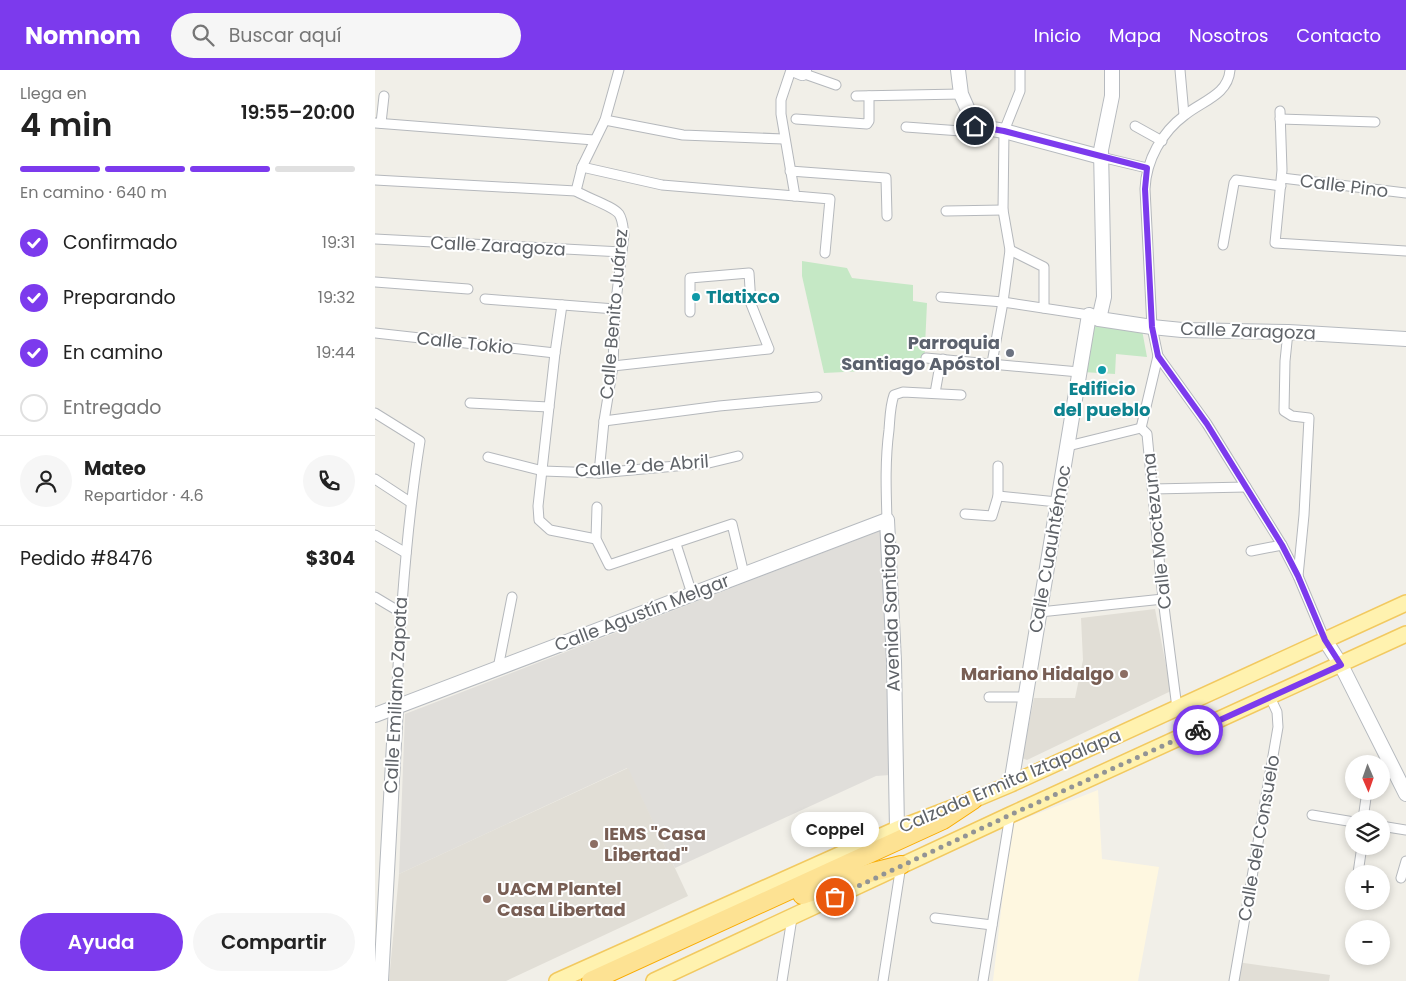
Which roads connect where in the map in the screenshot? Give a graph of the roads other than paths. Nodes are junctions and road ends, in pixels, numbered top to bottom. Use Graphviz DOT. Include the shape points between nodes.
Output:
graph roads {
  1 [pos="619,70"];
  2 [pos="958,70"];
  3 [pos="1020,70"];
  4 [pos="1112,70"];
  5 [pos="1180,70"];
  6 [pos="1229,70"];
  7 [pos="798,71"];
  8 [pos="837,84"];
  9 [pos="961,94"];
  10 [pos="384,96"];
  11 [pos="856,96"];
  12 [pos="869,96"];
  13 [pos="1184,115"];
  14 [pos="796,119"];
  15 [pos="605,120"];
  16 [pos="1375,122"];
  17 [pos="378,123"];
  18 [pos="975,126"];
  19 [pos="1135,126"];
  20 [pos="906,127"];
  21 [pos="1004,131"];
  22 [pos="784,139"];
  23 [pos="594,140"];
  24 [pos="1161,140"];
  25 [pos="1101,157"];
  26 [pos="582,167"];
  27 [pos="1147,168"];
  28 [pos="790,171"];
  29 [pos="375,180"];
  30 [pos="1281,182"];
  31 [pos="576,191"];
  32 [pos="1406,194"];
  33 [pos="795,196"];
  34 [pos="1003,210"];
  35 [pos="946,211"];
  36 [pos="887,216"];
  37 [pos="375,239"];
  38 [pos="1223,245"];
  39 [pos="1010,250"];
  40 [pos="1406,251"];
  41 [pos="622,252"];
  42 [pos="825,253"];
  43 [pos="375,282"];
  44 [pos="468,289"];
  45 [pos="941,297"];
  46 [pos="485,300"];
  47 [pos="1003,302"];
  48 [pos="562,305"];
  49 [pos="1044,308"];
  50 [pos="615,310"];
  51 [pos="690,312"];
  52 [pos="1094,317"];
  53 [pos="1152,327"];
  54 [pos="1288,332"];
  55 [pos="375,333"];
  56 [pos="1406,339"];
  57 [pos="555,353"];
  58 [pos="1158,356"];
  59 [pos="926,358"];
  60 [pos="943,359"];
  61 [pos="991,363"];
  62 [pos="613,366"];
  63 [pos="1079,372"];
  64 [pos="935,393"];
  65 [pos="961,395"];
  66 [pos="817,397"];
  67 [pos="470,403"];
  68 [pos="549,407"];
  69 [pos="375,412"];
  70 [pos="604,421"];
  71 [pos="1141,428"];
  72 [pos="1067,446"];
  73 [pos="738,456"];
  74 [pos="488,457"];
  75 [pos="998,466"];
  76 [pos="543,471"];
  77 [pos="599,473"];
  78 [pos="375,479"];
  79 [pos="1246,487"];
  80 [pos="1153,489"];
  81 [pos="998,496"];
  82 [pos="410,502"];
  83 [pos="1057,502"];
  84 [pos="597,507"];
  85 [pos="965,514"];
  86 [pos="887,520"];
  87 [pos="375,535"];
  88 [pos="596,539"];
  89 [pos="676,544"];
  90 [pos="1282,545"];
  91 [pos="1251,550"];
  92 [pos="406,553"];
  93 [pos="744,574"];
  94 [pos="1298,576"];
  95 [pos="692,594"];
  96 [pos="375,597"];
  97 [pos="512,597"];
  98 [pos="1163,599"];
  99 [pos="1406,602"];
  100 [pos="400,612"];
  101 [pos="1040,612"];
  102 [pos="1406,634"];
  103 [pos="1325,640"];
  104 [pos="1341,665"];
  105 [pos="498,668"];
  106 [pos="989,697"];
  107 [pos="1024,697"];
  108 [pos="1270,697"];
  109 [pos="396,707"];
  110 [pos="1177,708"];
  111 [pos="375,715"];
  112 [pos="1011,784"];
  113 [pos="1406,794"];
  114 [pos="973,800"];
  115 [pos="1010,815"];
  116 [pos="1312,815"];
  117 [pos="1345,820"];
  118 [pos="1390,827"];
  119 [pos="897,829"];
  120 [pos="1406,830"];
  121 [pos="1406,861"];
  122 [pos="901,865"];
  123 [pos="1401,878"];
  124 [pos="792,918"];
  125 [pos="935,918"];
  126 [pos="992,924"];
  127 [pos="662,979"];
  128 [pos="381,981"];
  129 [pos="557,981"];
  130 [pos="591,981"];
  131 [pos="615,981"];
  132 [pos="782,981"];
  133 [pos="883,981"];
  134 [pos="983,981"];
  135 [pos="1234,981"];
  1 -- 15 [label="street"];
  2 -- 9 [label="street"];
  3 -- 21 [label="street" via="1020,92"];
  4 -- 25 [label="street, Calle Cuauhtémoc" via="1112,96"];
  5 -- 13 [label="street"];
  6 -- 13 [label="street" via="1225,87"];
  7 -- 8 [label="street"];
  7 -- 22 [label="street" via="781,100"];
  9 -- 12 [label="street"];
  9 -- 18 [label="street"];
  10 -- 17 [label="street"];
  11 -- 12 [label="street"];
  12 -- 14 [label="street" via="867,124"];
  13 -- 24 [label="street"];
  15 -- 22 [label="street" via="683,135"];
  15 -- 23 [label="street"];
  16 -- 30 [label="street" via="1280,115"];
  17 -- 23 [label="street"];
  18 -- 20 [label="street" via="961,131"];
  18 -- 21 [label="street"];
  19 -- 24 [label="street"];
  21 -- 25 [label="street"];
  21 -- 34 [label="street"];
  22 -- 28 [label="street"];
  23 -- 26 [label="street"];
  24 -- 27 [label="street"];
  25 -- 27 [label="street"];
  25 -- 52 [label="street, Calle Cuauhtémoc" via="1104,296"];
  26 -- 31 [label="street"];
  26 -- 33 [label="street" via="662,185"];
  27 -- 53 [label="street" via="1145,189"];
  28 -- 33 [label="street"];
  28 -- 36 [label="street" via="886,178"];
  29 -- 31 [label="street"];
  30 -- 32 [label="street, Calle Pino"];
  30 -- 38 [label="street, Calle Pino" via="1236,180"];
  30 -- 40 [label="street" via="1275,243"];
  31 -- 41 [label="street, Calle Benito Juárez" via="619,214 624,235"];
  33 -- 42 [label="street" via="830,199"];
  34 -- 35 [label="street"];
  34 -- 39 [label="street"];
  37 -- 41 [label="street, Calle Zaragoza"];
  39 -- 47 [label="street"];
  39 -- 49 [label="street" via="1044,267"];
  41 -- 50 [label="street, Calle Benito Juárez"];
  43 -- 44 [label="street"];
  45 -- 47 [label="street, Calle Zaragoza"];
  46 -- 48 [label="street"];
  47 -- 49 [label="street, Calle Zaragoza"];
  47 -- 61 [label="street"];
  48 -- 50 [label="street"];
  48 -- 57 [label="street"];
  49 -- 52 [label="street, Calle Zaragoza"];
  50 -- 62 [label="street, Calle Benito Juárez"];
  51 -- 62 [label="street" via="690,278 749,273 751,304 769,349"];
  52 -- 53 [label="street, Calle Zaragoza"];
  52 -- 63 [label="street, Calle Cuauhtémoc"];
  53 -- 54 [label="street, Calle Zaragoza"];
  53 -- 58 [label="street"];
  54 -- 56 [label="street, Calle Zaragoza"];
  54 -- 94 [label="street" via="1284,411 1292,416 1309,418"];
  55 -- 57 [label="street, Calle Tokio"];
  57 -- 68 [label="street"];
  58 -- 71 [label="street, Calle Moctezuma"];
  58 -- 79 [label="street" via="1207,424"];
  59 -- 60 [label="street"];
  60 -- 61 [label="street"];
  60 -- 64 [label="street"];
  61 -- 63 [label="street"];
  62 -- 70 [label="street, Calle Benito Juárez"];
  63 -- 72 [label="street, Calle Cuauhtémoc"];
  64 -- 65 [label="street"];
  64 -- 86 [label="street, Avenida Santiago" via="903,392 895,395 891,404 886,451"];
  66 -- 70 [label="street"];
  67 -- 68 [label="street"];
  68 -- 76 [label="street"];
  69 -- 82 [label="street, Calle Emiliano Zapata" via="420,440"];
  70 -- 77 [label="street, Calle Benito Juárez"];
  71 -- 72 [label="street"];
  71 -- 80 [label="street, Calle Moctezuma" via="1147,434"];
  72 -- 83 [label="street, Calle Cuauhtémoc"];
  73 -- 77 [label="street, Calle 2 de Abril" via="709,463"];
  74 -- 76 [label="street, Calle 2 de Abril"];
  75 -- 81 [label="street"];
  76 -- 77 [label="street, Calle 2 de Abril"];
  76 -- 88 [label="street" via="539,520 550,530"];
  78 -- 82 [label="street"];
  79 -- 80 [label="street"];
  79 -- 90 [label="street"];
  80 -- 98 [label="street, Calle Moctezuma"];
  81 -- 83 [label="street"];
  81 -- 85 [label="street" via="992,516"];
  82 -- 92 [label="street, Calle Emiliano Zapata"];
  83 -- 101 [label="street, Calle Cuauhtémoc"];
  84 -- 88 [label="street"];
  86 -- 93 [label="street, Calle Agustín Melgar"];
  86 -- 119 [label="street, Avenida Santiago"];
  87 -- 92 [label="street"];
  88 -- 89 [label="street" via="609,565"];
  89 -- 93 [label="street" via="732,524"];
  89 -- 95 [label="street"];
  90 -- 91 [label="street"];
  90 -- 94 [label="street"];
  92 -- 100 [label="street, Calle Emiliano Zapata"];
  93 -- 95 [label="street, Calle Agustín Melgar"];
  94 -- 103 [label="street"];
  95 -- 105 [label="street, Calle Agustín Melgar"];
  96 -- 100 [label="street"];
  97 -- 105 [label="street"];
  98 -- 101 [label="street"];
  98 -- 110 [label="street, Calle Moctezuma"];
  99 -- 103 [label="main road, Calzada Ermita Iztapalapa"];
  100 -- 109 [label="street, Calle Emiliano Zapata"];
  101 -- 107 [label="street, Calle Cuauhtémoc"];
  102 -- 104 [label="main road, Calzada Ermita Iztapalapa"];
  103 -- 104 [label="street"];
  103 -- 110 [label="main road, Calzada Ermita Iztapalapa"];
  104 -- 108 [label="main road, Calzada Ermita Iztapalapa"];
  104 -- 113 [label="street"];
  105 -- 109 [label="street, Calle Agustín Melgar"];
  106 -- 107 [label="street"];
  107 -- 112 [label="street, Calle Cuauhtémoc"];
  108 -- 115 [label="main road, Calzada Ermita Iztapalapa"];
  108 -- 135 [label="street, Calle del Consuelo" via="1277,712 1278,727"];
  109 -- 111 [label="street, Calle Agustín Melgar"];
  109 -- 128 [label="street, Calle Emiliano Zapata"];
  110 -- 112 [label="main road, Calzada Ermita Iztapalapa"];
  112 -- 114 [label="main road, Calzada Ermita Iztapalapa"];
  114 -- 119 [label="main road, Calzada Ermita Iztapalapa"];
  114 -- 130 [label="highway" via="943,820"];
  115 -- 122 [label="main road, Calzada Ermita Iztapalapa"];
  115 -- 126 [label="street"];
  116 -- 117 [label="street"];
  118 -- 120 [label="street"];
  119 -- 129 [label="main road, Calzada Ermita Iztapalapa"];
  121 -- 123 [label="street"];
  122 -- 124 [label="main road, Calzada Ermita Iztapalapa"];
  122 -- 131 [label="highway" via="807,894"];
  122 -- 133 [label="street"];
  124 -- 127 [label="main road, Calzada Ermita Iztapalapa"];
  124 -- 132 [label="street"];
  125 -- 126 [label="street"];
  126 -- 134 [label="street"];
}
